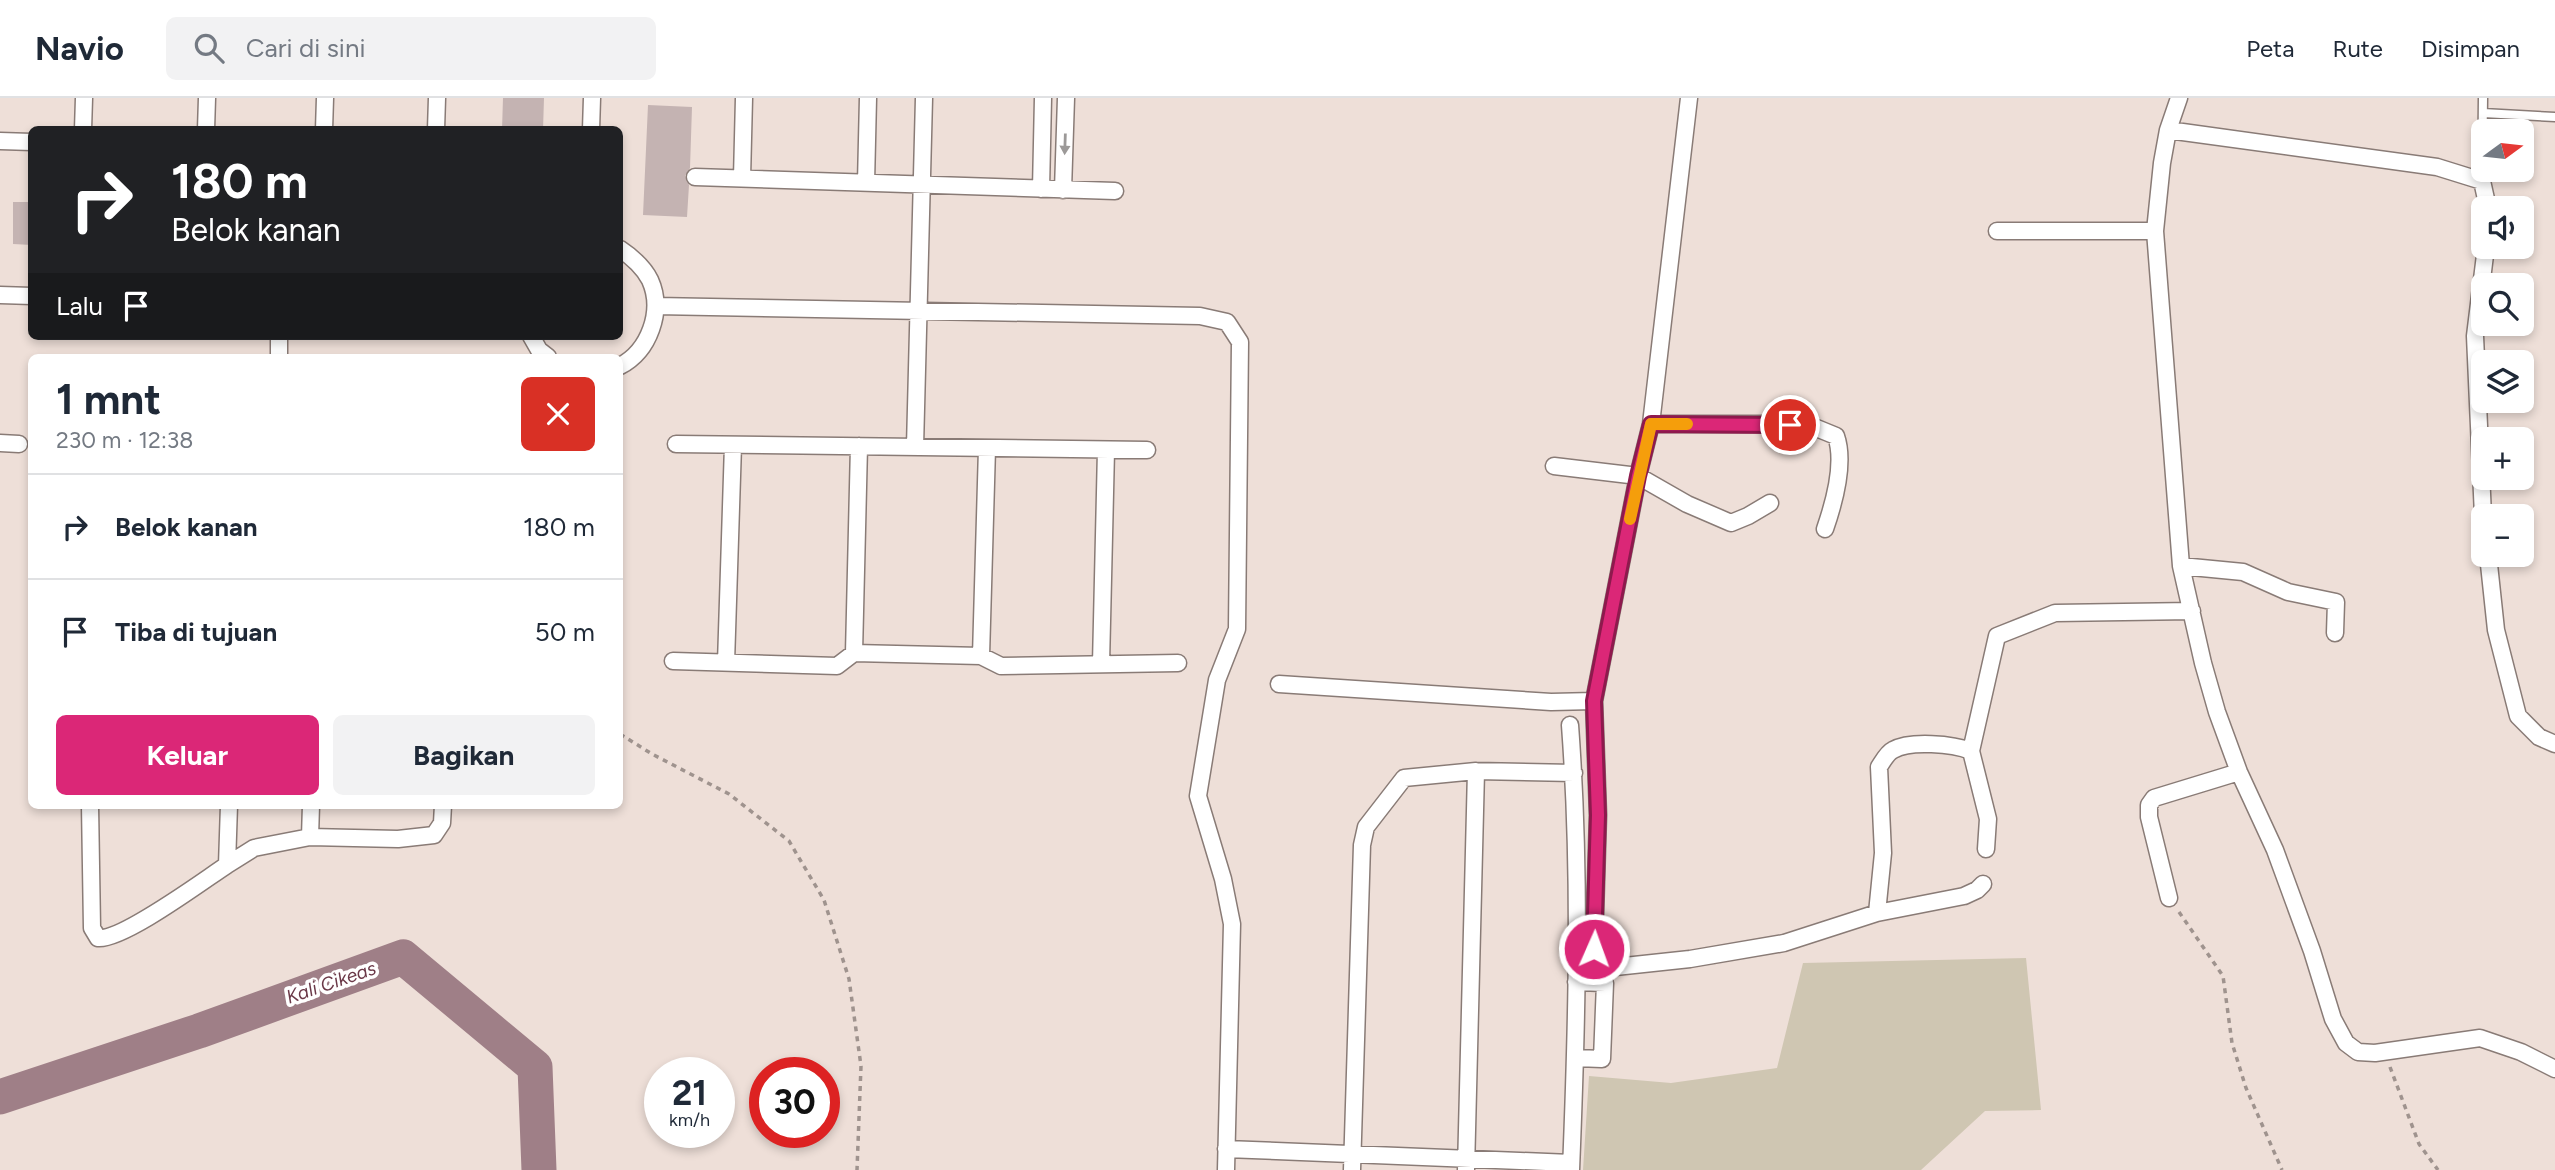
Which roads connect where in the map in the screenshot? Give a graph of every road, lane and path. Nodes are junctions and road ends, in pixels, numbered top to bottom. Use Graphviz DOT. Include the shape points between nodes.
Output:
graph roads {
  1 [pos="84,98"];
  2 [pos="207,98"];
  3 [pos="324,98"];
  4 [pos="437,98"];
  5 [pos="592,98"];
  6 [pos="744,98"];
  7 [pos="868,98"];
  8 [pos="924,98"];
  9 [pos="1043,98"];
  10 [pos="1066,98"];
  11 [pos="1689,98"];
  12 [pos="2179,98"];
  13 [pos="2483,98"];
  14 [pos="2483,113"];
  15 [pos="2555,117"];
  16 [pos="2483,119"];
  17 [pos="83,126"];
  18 [pos="206,126"];
  19 [pos="324,126"];
  20 [pos="436,126"];
  21 [pos="591,126"];
  22 [pos="2168,130"];
  23 [pos="0,141"];
  24 [pos="28,142"];
  25 [pos="695,177"];
  26 [pos="741,178"];
  27 [pos="2471,178"];
  28 [pos="866,183"];
  29 [pos="923,185"];
  30 [pos="1041,189"];
  31 [pos="1063,190"];
  32 [pos="1115,191"];
  33 [pos="1997,231"];
  34 [pos="2155,231"];
  35 [pos="623,240"];
  36 [pos="623,251"];
  37 [pos="2485,259"];
  38 [pos="636,260"];
  39 [pos="0,295"];
  40 [pos="28,296"];
  41 [pos="656,306"];
  42 [pos="920,310"];
  43 [pos="533,340"];
  44 [pos="544,354"];
  45 [pos="623,365"];
  46 [pos="1651,424"];
  47 [pos="0,443"];
  48 [pos="19,444"];
  49 [pos="676,444"];
  50 [pos="733,444"];
  51 [pos="859,446"];
  52 [pos="915,447"];
  53 [pos="988,448"];
  54 [pos="1106,450"];
  55 [pos="1147,450"];
  56 [pos="1554,466"];
  57 [pos="1638,476"];
  58 [pos="1770,503"];
  59 [pos="2482,504"];
  60 [pos="1825,528"];
  61 [pos="2181,566"];
  62 [pos="2488,567"];
  63 [pos="2192,611"];
  64 [pos="2335,633"];
  65 [pos="854,653"];
  66 [pos="981,656"];
  67 [pos="673,662"];
  68 [pos="726,663"];
  69 [pos="1178,663"];
  70 [pos="1101,664"];
  71 [pos="1279,684"];
  72 [pos="1594,701"];
  73 [pos="1570,725"];
  74 [pos="623,736"];
  75 [pos="2555,744"];
  76 [pos="1971,751"];
  77 [pos="1476,771"];
  78 [pos="2239,772"];
  79 [pos="1574,773"];
  80 [pos="90,809"];
  81 [pos="229,809"];
  82 [pos="311,809"];
  83 [pos="443,809"];
  84 [pos="310,836"];
  85 [pos="1986,849"];
  86 [pos="228,865"];
  87 [pos="1983,884"];
  88 [pos="2169,898"];
  89 [pos="1877,913"];
  90 [pos="1576,982"];
  91 [pos="2384,1052"];
  92 [pos="1576,1058"];
  93 [pos="2555,1069"];
  94 [pos="1226,1149"];
  95 [pos="1352,1162"];
  96 [pos="1466,1165"];
  97 [pos="1571,1167"];
  98 [pos="857,1170"];
  99 [pos="1226,1170"];
  100 [pos="2282,1170"];
  101 [pos="2438,1170"];
  1 -- 17 [label="street"];
  2 -- 18 [label="street"];
  3 -- 19 [label="street"];
  4 -- 20 [label="street"];
  5 -- 21 [label="street"];
  6 -- 26 [label="street"];
  7 -- 28 [label="street"];
  8 -- 29 [label="street"];
  9 -- 30 [label="street"];
  10 -- 31 [label="street, one-way"];
  11 -- 46 [label="street"];
  12 -- 22 [label="street"];
  13 -- 14 [label="lane"];
  14 -- 15 [label="lane"];
  14 -- 16 [label="lane"];
  22 -- 27 [label="street" via="2437,167"];
  22 -- 34 [label="street"];
  23 -- 24 [label="street"];
  25 -- 26 [label="street"];
  26 -- 28 [label="street"];
  28 -- 29 [label="street"];
  29 -- 30 [label="street"];
  29 -- 42 [label="street"];
  30 -- 31 [label="street"];
  31 -- 32 [label="street"];
  33 -- 34 [label="street"];
  34 -- 61 [label="street"];
  35 -- 38 [label="street"];
  36 -- 38 [label="street"];
  37 -- 59 [label="street" via="2475,336"];
  38 -- 41 [label="street" via="650,281"];
  39 -- 40 [label="street"];
  41 -- 42 [label="street"];
  41 -- 45 [label="street" via="652,329 641,349"];
  42 -- 52 [label="street"];
  42 -- 94 [label="street" via="1200,316 1227,323 1240,342 1237,629 1217,680 1198,796 1231,924"];
  43 -- 44 [label="street"];
  46 -- 57 [label="street"];
  46 -- 60 [label="street" via="1814,427 1836,436 1835,500"];
  47 -- 48 [label="street"];
  49 -- 50 [label="street"];
  50 -- 51 [label="street"];
  50 -- 68 [label="street"];
  51 -- 52 [label="street"];
  51 -- 65 [label="street"];
  52 -- 53 [label="street"];
  53 -- 54 [label="street"];
  53 -- 66 [label="street"];
  54 -- 55 [label="street"];
  54 -- 70 [label="street"];
  56 -- 57 [label="street"];
  57 -- 58 [label="street" via="1731,523"];
  57 -- 72 [label="street"];
  61 -- 63 [label="street"];
  61 -- 64 [label="street" via="2243,572 2288,592 2344,603"];
  62 -- 75 [label="street" via="2496,630 2518,716 2539,737"];
  63 -- 76 [label="street" via="2056,613 1997,636"];
  63 -- 78 [label="street" via="2217,712"];
  65 -- 66 [label="street"];
  65 -- 68 [label="street" via="837,666"];
  66 -- 70 [label="street" via="1001,666"];
  67 -- 68 [label="street"];
  69 -- 70 [label="street"];
  71 -- 72 [label="street" via="1526,701"];
  72 -- 89 [label="street" via="1597,962 1606,968 1784,943"];
  73 -- 79 [label="street"];
  74 -- 98 [label="path" via="729,794 789,841 824,900 849,979 861,1066"];
  76 -- 85 [label="street" via="1988,819"];
  76 -- 89 [label="street" via="1940,743 1895,748 1879,767 1883,853"];
  77 -- 79 [label="street"];
  77 -- 95 [label="street" via="1404,778 1366,827"];
  77 -- 96 [label="street"];
  78 -- 88 [label="street" via="2154,798 2149,805"];
  78 -- 91 [label="street" via="2275,850 2339,1032 2358,1052"];
  79 -- 90 [label="street"];
  80 -- 86 [label="street" via="92,928 98,938 131,927"];
  81 -- 86 [label="street"];
  82 -- 84 [label="street"];
  83 -- 84 [label="street" via="443,823 434,835 398,839"];
  84 -- 86 [label="street" via="254,848"];
  87 -- 89 [label="street" via="1964,897"];
  88 -- 100 [label="path" via="2223,976 2232,1043"];
  90 -- 92 [label="street"];
  90 -- 92 [label="street" via="1605,983 1602,1059"];
  91 -- 93 [label="street" via="2480,1038"];
  91 -- 101 [label="path" via="2419,1144"];
  92 -- 97 [label="street"];
  94 -- 95 [label="street"];
  94 -- 99 [label="street"];
  95 -- 96 [label="street"];
  96 -- 97 [label="street"];
}
